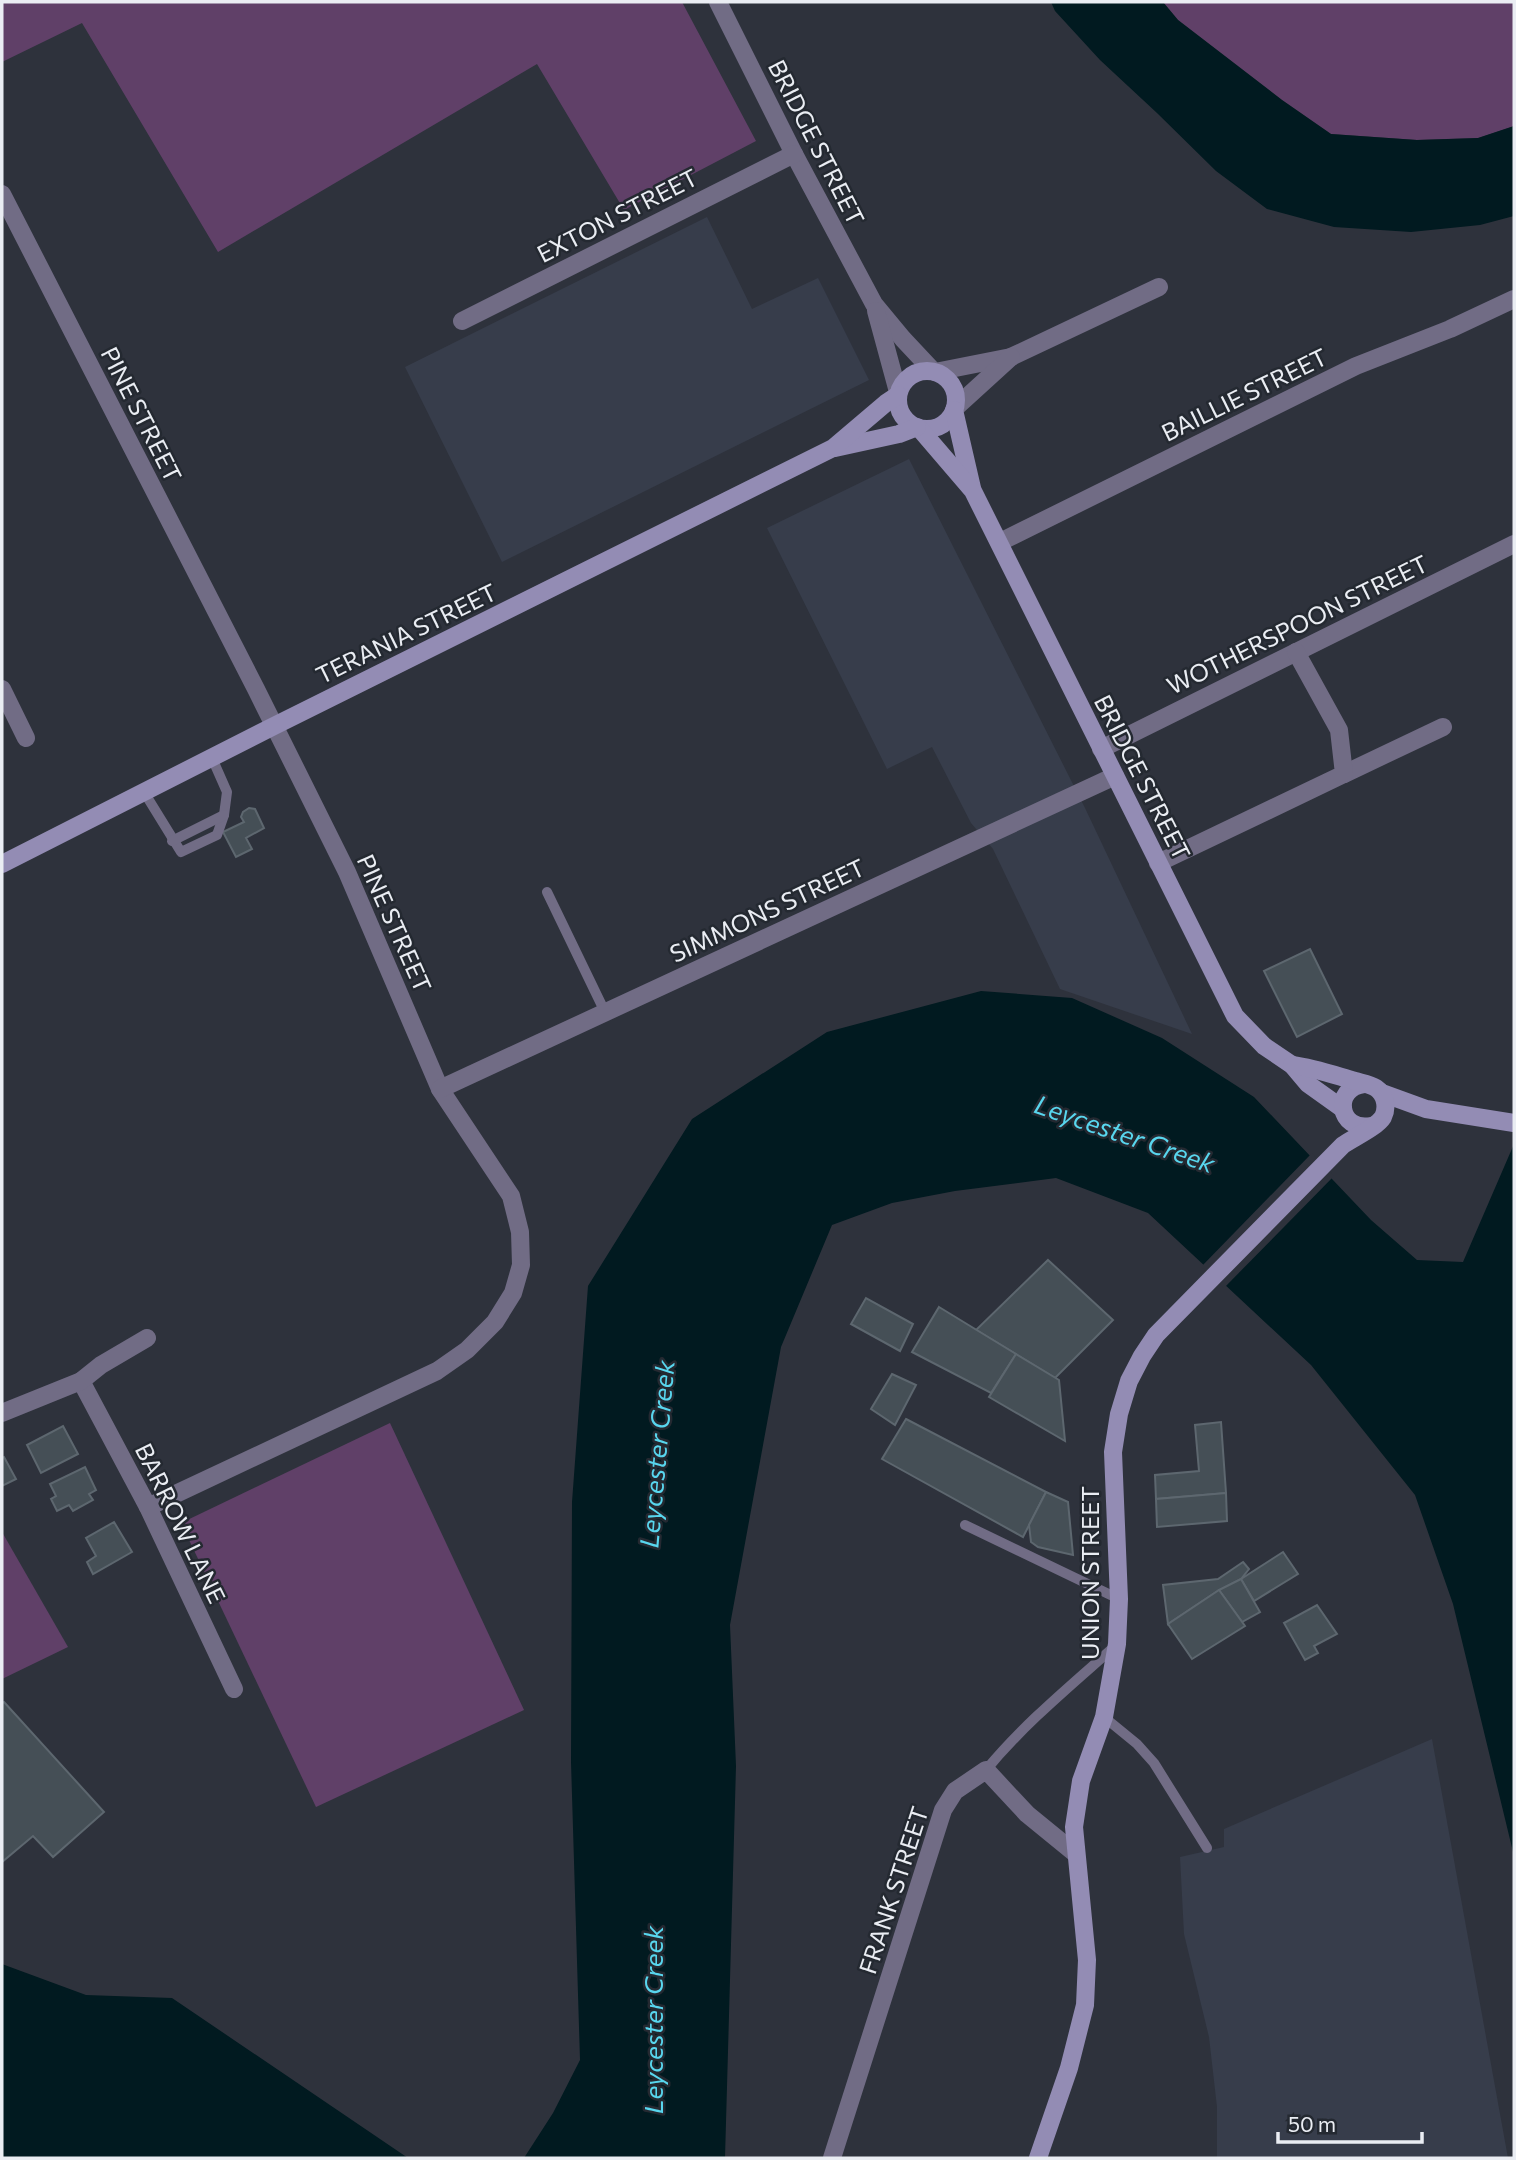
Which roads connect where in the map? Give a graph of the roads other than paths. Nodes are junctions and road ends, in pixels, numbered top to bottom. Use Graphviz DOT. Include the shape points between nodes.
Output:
graph roads {
  1 [pos="718,2"];
  2 [pos="794,154"];
  3 [pos="2,194"];
  4 [pos="1159,287"];
  5 [pos="1514,299"];
  6 [pos="874,304"];
  7 [pos="462,320"];
  8 [pos="1011,357"];
  9 [pos="934,371"];
  10 [pos="898,393"];
  11 [pos="954,409"];
  12 [pos="918,428"];
  13 [pos="833,449"];
  14 [pos="973,491"];
  15 [pos="1000,542"];
  16 [pos="1514,544"];
  17 [pos="1296,652"];
  18 [pos="2,690"];
  19 [pos="274,726"];
  20 [pos="1443,727"];
  21 [pos="26,738"];
  22 [pos="1101,749"];
  23 [pos="212,758"];
  24 [pos="1344,774"];
  25 [pos="1115,776"];
  26 [pos="144,792"];
  27 [pos="1158,863"];
  28 [pos="2,864"];
  29 [pos="547,892"];
  30 [pos="605,1012"];
  31 [pos="1292,1065"];
  32 [pos="1364,1084"];
  33 [pos="440,1088"];
  34 [pos="1382,1093"];
  35 [pos="1426,1109"];
  36 [pos="1345,1114"];
  37 [pos="1376,1123"];
  38 [pos="1514,1123"];
  39 [pos="1343,1145"];
  40 [pos="147,1338"];
  41 [pos="81,1381"];
  42 [pos="2,1413"];
  43 [pos="148,1507"];
  44 [pos="965,1525"];
  45 [pos="1119,1599"];
  46 [pos="1117,1644"];
  47 [pos="234,1689"];
  48 [pos="1104,1717"];
  49 [pos="986,1770"];
  50 [pos="1207,1848"];
  51 [pos="1076,1854"];
  52 [pos="832,2158"];
  53 [pos="1038,2158"];
  1 -- 2 [label="street, BRIDGE STREET"];
  2 -- 6 [label="street, BRIDGE STREET"];
  2 -- 7 [label="street, EXTON STREET"];
  3 -- 19 [label="street, PINE STREET"];
  4 -- 8 [label="street"];
  5 -- 15 [label="street, BAILLIE STREET" via="1356,366"];
  6 -- 9 [label="street, BRIDGE STREET"];
  6 -- 10 [label="street, BRIDGE STREET"];
  8 -- 9 [label="street"];
  8 -- 11 [label="street"];
  9 -- 10 [label="main road" via="911,375"];
  9 -- 11 [label="main road" via="951,383"];
  10 -- 12 [label="main road" via="901,414"];
  10 -- 13 [label="main road, TERANIA STREET"];
  11 -- 12 [label="main road" via="940,426"];
  11 -- 14 [label="main road, BRIDGE STREET"];
  12 -- 13 [label="main road, TERANIA STREET"];
  12 -- 14 [label="main road, BRIDGE STREET"];
  13 -- 19 [label="main road, TERANIA STREET"];
  14 -- 15 [label="main road, BRIDGE STREET"];
  15 -- 22 [label="main road, BRIDGE STREET"];
  16 -- 17 [label="street, WOTHERSPOON STREET"];
  17 -- 22 [label="street, WOTHERSPOON STREET"];
  17 -- 24 [label="street" via="1339,730"];
  18 -- 21 [label="street"];
  19 -- 23 [label="main road, TERANIA STREET"];
  19 -- 33 [label="street, PINE STREET" via="346,872"];
  20 -- 24 [label="street"];
  22 -- 25 [label="main road, BRIDGE STREET"];
  23 -- 26 [label="main road, TERANIA STREET"];
  23 -- 26 [label="lane" via="228,792 217,835 181,852"];
  24 -- 27 [label="street"];
  25 -- 27 [label="main road, BRIDGE STREET"];
  25 -- 30 [label="street, SIMMONS STREET"];
  26 -- 28 [label="main road, TERANIA STREET"];
  27 -- 31 [label="main road, BRIDGE STREET" via="1235,1016 1259,1042"];
  29 -- 30 [label="lane"];
  30 -- 33 [label="street, SIMMONS STREET"];
  31 -- 32 [label="main road, BRIDGE STREET"];
  31 -- 36 [label="main road, BRIDGE STREET"];
  32 -- 34 [label="main road"];
  32 -- 36 [label="main road" via="1348,1092 1343,1102"];
  33 -- 43 [label="street, PINE STREET" via="512,1196 521,1265 513,1293 495,1322 437,1371"];
  34 -- 35 [label="main road"];
  34 -- 37 [label="main road" via="1385,1110"];
  35 -- 37 [label="main road"];
  35 -- 38 [label="main road"];
  36 -- 37 [label="main road" via="1358,1127"];
  36 -- 39 [label="main road"];
  37 -- 39 [label="main road, UNION STREET"];
  39 -- 45 [label="main road, UNION STREET" via="1156,1335 1129,1381 1113,1452"];
  40 -- 41 [label="street"];
  41 -- 42 [label="street"];
  41 -- 43 [label="street, BARROW LANE"];
  43 -- 47 [label="street, BARROW LANE"];
  44 -- 45 [label="lane"];
  45 -- 46 [label="main road, UNION STREET"];
  46 -- 48 [label="main road, UNION STREET"];
  46 -- 49 [label="lane" via="1046,1706"];
  48 -- 50 [label="lane" via="1154,1763"];
  48 -- 51 [label="main road, UNION STREET" via="1080,1781"];
  49 -- 51 [label="street" via="1027,1814"];
  49 -- 52 [label="street, FRANK STREET" via="955,1791 943,1810"];
  51 -- 53 [label="main road, UNION STREET" via="1087,1959 1085,2006"];
}
